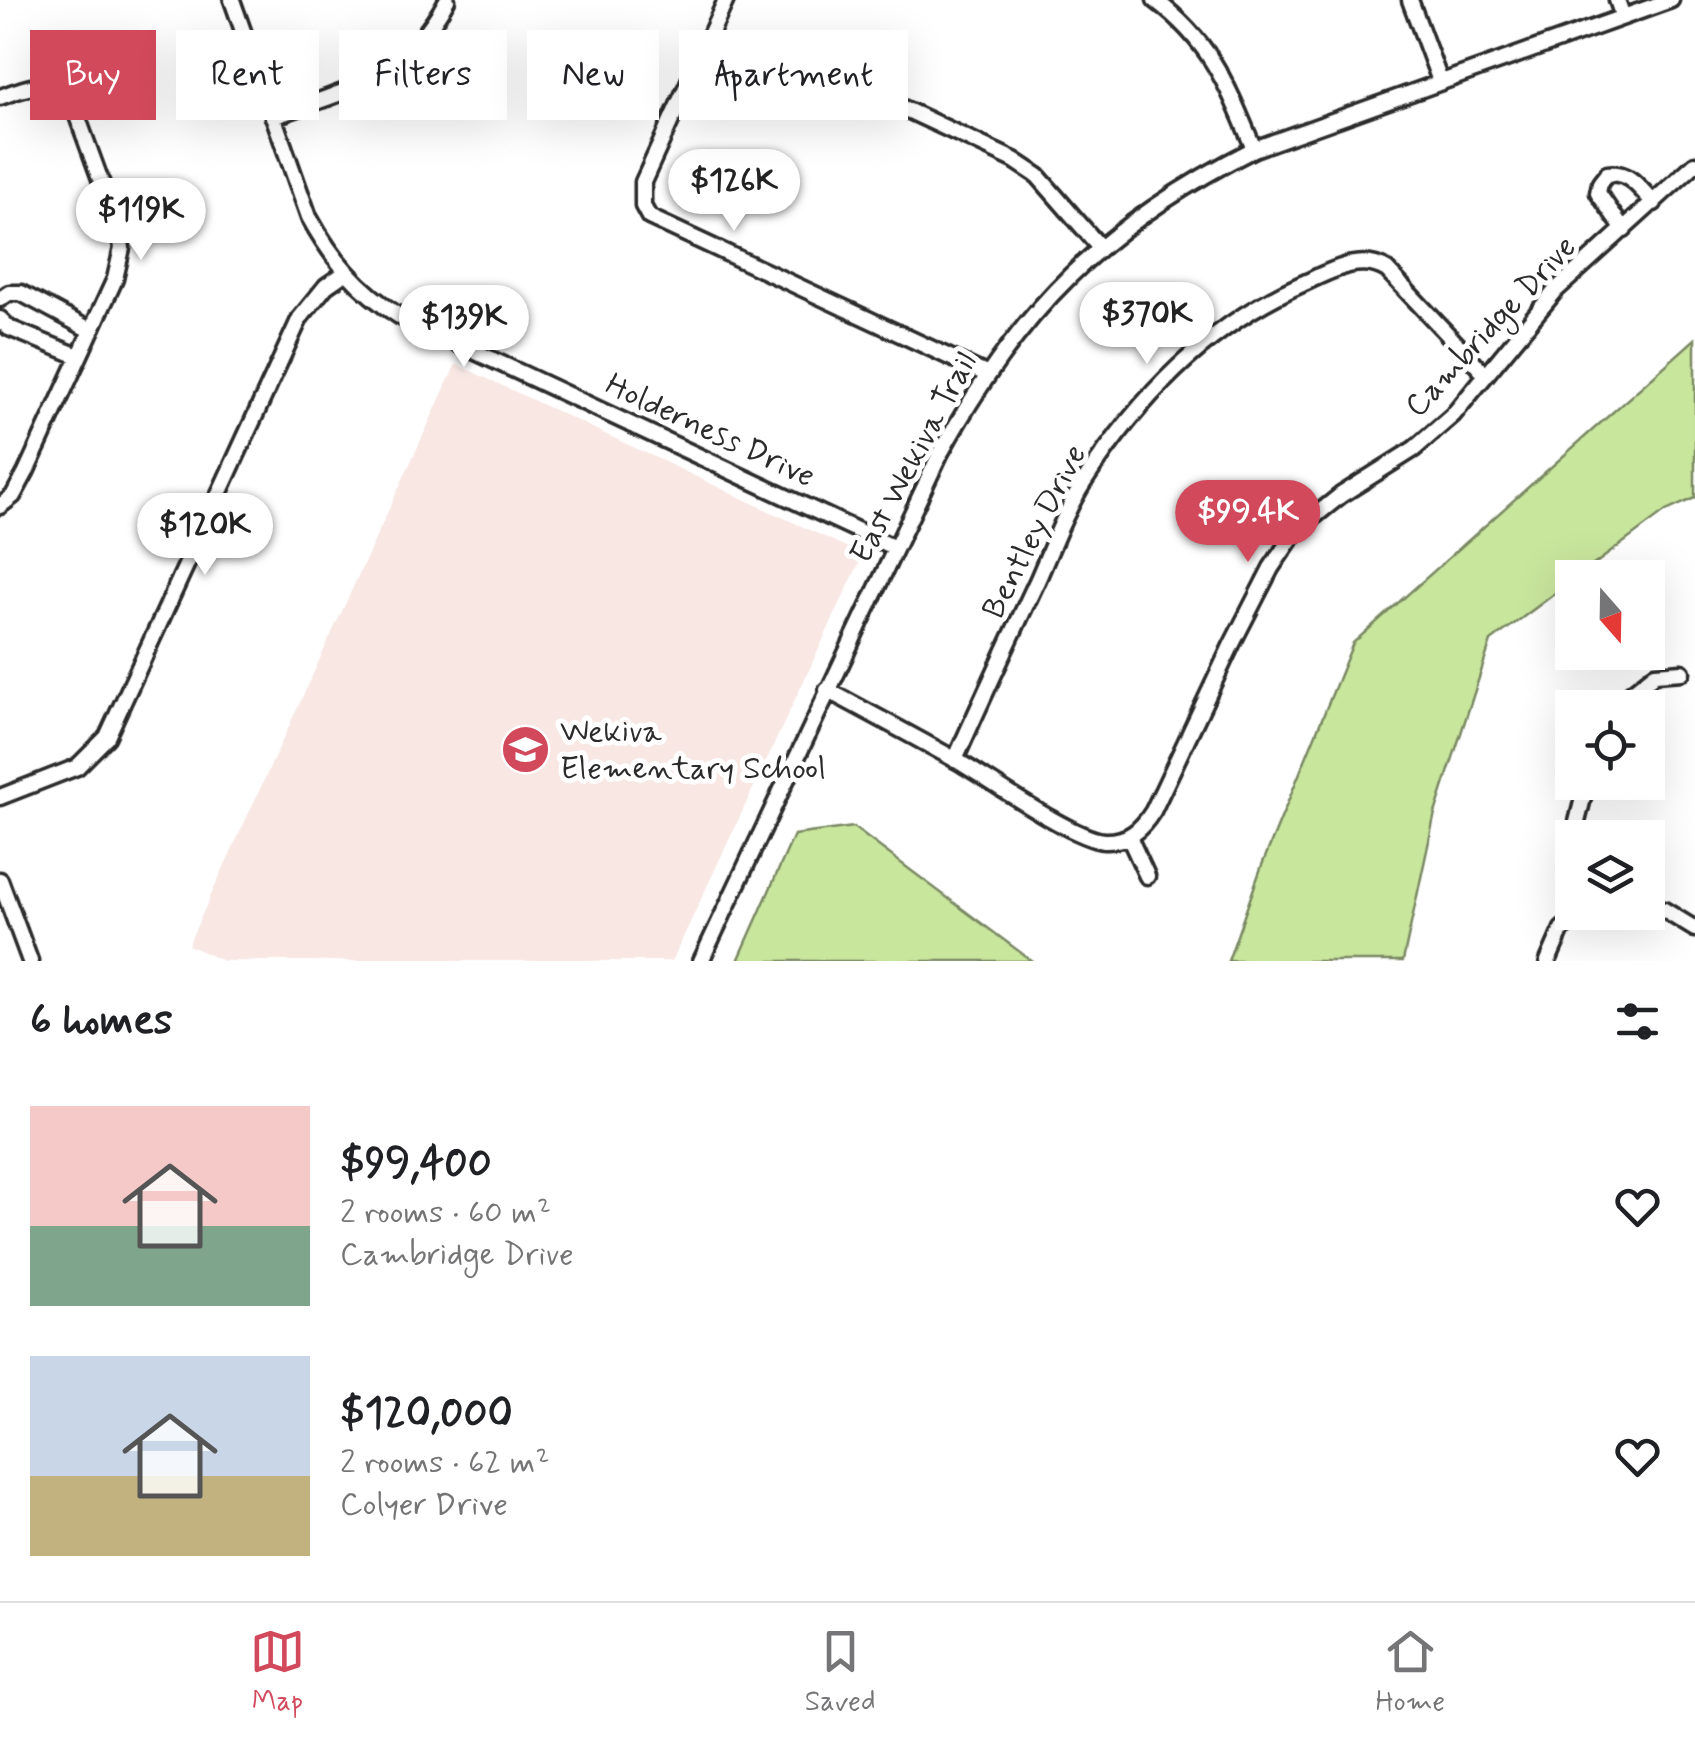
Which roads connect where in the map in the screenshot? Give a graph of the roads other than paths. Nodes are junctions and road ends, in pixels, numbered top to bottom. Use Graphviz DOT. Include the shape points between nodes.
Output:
graph roads {
  1 [pos="232,0"];
  2 [pos="447,0"];
  3 [pos="726,0"];
  4 [pos="1155,0"];
  5 [pos="1410,0"];
  6 [pos="1617,0"];
  7 [pos="1671,0"];
  8 [pos="1623,16"];
  9 [pos="243,30"];
  10 [pos="1440,81"];
  11 [pos="0,98"];
  12 [pos="319,100"];
  13 [pos="908,110"];
  14 [pos="275,120"];
  15 [pos="1254,149"];
  16 [pos="1695,164"];
  17 [pos="1654,204"];
  18 [pos="1624,230"];
  19 [pos="1099,246"];
  20 [pos="345,272"];
  21 [pos="0,298"];
  22 [pos="0,320"];
  23 [pos="90,330"];
  24 [pos="78,356"];
  25 [pos="986,374"];
  26 [pos="1486,374"];
  27 [pos="0,506"];
  28 [pos="896,548"];
  29 [pos="1682,672"];
  30 [pos="827,690"];
  31 [pos="1635,690"];
  32 [pos="955,760"];
  33 [pos="0,797"];
  34 [pos="1129,837"];
  35 [pos="1148,876"];
  36 [pos="0,880"];
  37 [pos="1665,911"];
  38 [pos="1562,930"];
  39 [pos="1695,930"];
  40 [pos="30,961"];
  41 [pos="700,961"];
  42 [pos="1548,961"];
  1 -- 9 [label="street, Holderness Drive"];
  2 -- 12 [label="street" via="421,40 383,75"];
  3 -- 25 [label="street" via="643,182 649,218"];
  4 -- 15 [label="street" via="1207,49"];
  5 -- 10 [label="street"];
  6 -- 8 [label="street"];
  7 -- 8 [label="street, East Wekiva Trail"];
  8 -- 10 [label="street, East Wekiva Trail"];
  10 -- 15 [label="street, East Wekiva Trail"];
  11 -- 23 [label="street" via="35,85 54,86 72,102 122,248"];
  13 -- 19 [label="street" via="1038,176"];
  14 -- 20 [label="street, Holderness Drive" via="309,217"];
  15 -- 19 [label="street, East Wekiva Trail" via="1200,176"];
  16 -- 17 [label="street, Cambridge Drive"];
  17 -- 18 [label="street, Cambridge Drive"];
  17 -- 18 [label="street" via="1627,176 1607,174 1598,193"];
  18 -- 26 [label="street, Cambridge Drive" via="1556,290"];
  19 -- 25 [label="street, East Wekiva Trail" via="1019,329"];
  20 -- 28 [label="street, Holderness Drive" via="399,316"];
  20 -- 33 [label="street" via="300,318 107,737 76,768"];
  21 -- 23 [label="street" via="21,293"];
  22 -- 24 [label="street"];
  23 -- 24 [label="street"];
  24 -- 27 [label="street" via="26,472"];
  25 -- 28 [label="street, East Wekiva Trail"];
  26 -- 32 [label="street, Bentley Drive" via="1376,263 1329,272 1242,315 1166,378 1082,485"];
  26 -- 34 [label="street, Cambridge Drive" via="1414,449 1296,530 1240,628 1153,810"];
  28 -- 30 [label="street, East Wekiva Trail"];
  29 -- 31 [label="street" via="1655,674"];
  30 -- 32 [label="street"];
  30 -- 41 [label="street, East Wekiva Trail"];
  32 -- 34 [label="street" via="1079,834 1103,841"];
  34 -- 35 [label="street"];
  36 -- 40 [label="street"];
  37 -- 39 [label="street"];
  38 -- 42 [label="street"];
}
